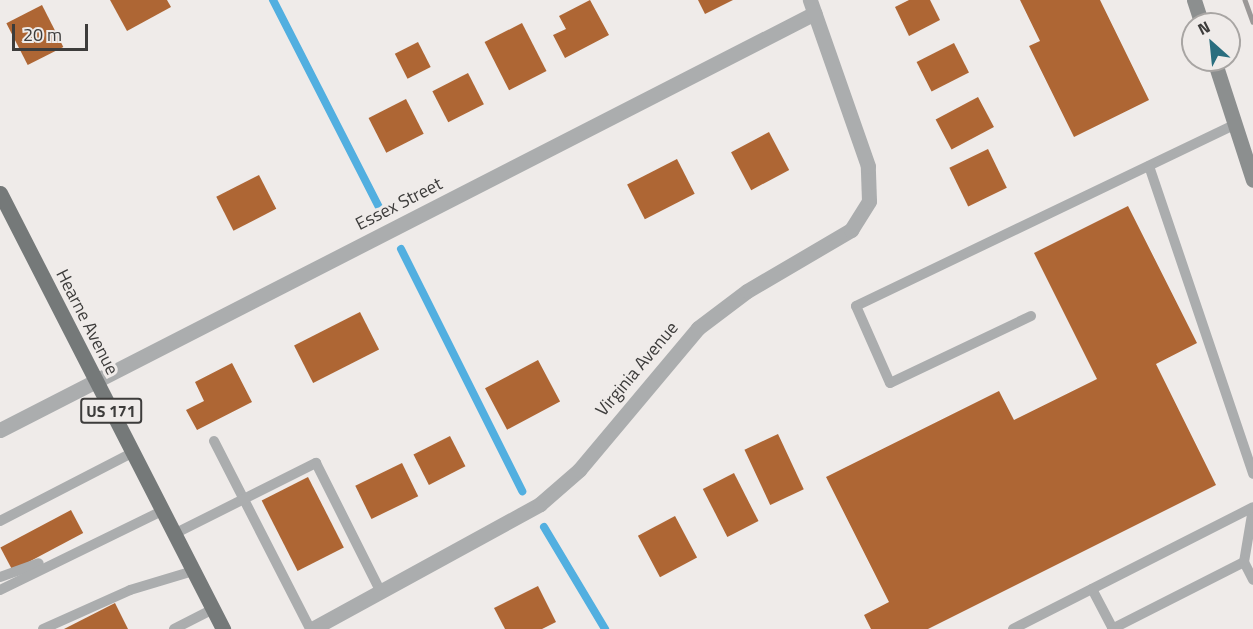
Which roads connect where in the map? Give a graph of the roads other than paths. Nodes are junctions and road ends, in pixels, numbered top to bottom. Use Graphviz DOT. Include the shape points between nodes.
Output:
graph roads {
  1 [pos="812,7"];
  2 [pos="1218,72"];
  3 [pos="1234,124"];
  4 [pos="1149,166"];
  5 [pos="1253,180"];
  6 [pos="0,193"];
  7 [pos="1031,316"];
  8 [pos="95,381"];
  9 [pos="0,430"];
  10 [pos="214,441"];
  11 [pos="132,453"];
  12 [pos="1253,474"];
  13 [pos="244,500"];
  14 [pos="1253,508"];
  15 [pos="162,511"];
  16 [pos="0,520"];
  17 [pos="174,534"];
  18 [pos="88,547"];
  19 [pos="1244,562"];
  20 [pos="193,571"];
  21 [pos="0,577"];
  22 [pos="1253,580"];
  23 [pos="1092,589"];
  24 [pos="0,590"];
  25 [pos="381,592"];
  26 [pos="213,609"];
  27 [pos="43,629"];
  28 [pos="174,629"];
  29 [pos="223,629"];
  30 [pos="311,629"];
  31 [pos="1013,629"];
  32 [pos="1112,629"];
  1 -- 8 [label="street, Essex Street"];
  1 -- 25 [label="street, Virginia Avenue" via="868,166 871,187 864,214 850,230 747,291 698,328 560,489 519,519"];
  2 -- 3 [label="main road"];
  3 -- 4 [label="lane"];
  3 -- 5 [label="main road"];
  4 -- 7 [label="lane" via="856,306 890,383"];
  4 -- 12 [label="lane"];
  6 -- 8 [label="main road, Hearne Avenue / US 171"];
  8 -- 9 [label="street, Essex Street"];
  8 -- 11 [label="main road, Hearne Avenue / US 171"];
  10 -- 13 [label="lane"];
  11 -- 15 [label="main road, Hearne Avenue / US 171"];
  11 -- 16 [label="lane"];
  13 -- 17 [label="lane"];
  13 -- 25 [label="lane" via="316,463"];
  13 -- 30 [label="lane"];
  14 -- 19 [label="lane"];
  14 -- 23 [label="lane"];
  15 -- 17 [label="main road, Hearne Avenue / US 171"];
  15 -- 18 [label="lane"];
  17 -- 20 [label="main road, Hearne Avenue / US 171"];
  18 -- 21 [label="lane" via="76,545"];
  18 -- 24 [label="lane"];
  19 -- 22 [label="lane"];
  19 -- 32 [label="lane"];
  20 -- 26 [label="main road, Hearne Avenue / US 171"];
  20 -- 27 [label="lane" via="130,590"];
  23 -- 31 [label="lane"];
  23 -- 32 [label="lane"];
  25 -- 30 [label="street, Virginia Avenue"];
  26 -- 28 [label="lane"];
  26 -- 29 [label="main road, Hearne Avenue / US 171"];
}
